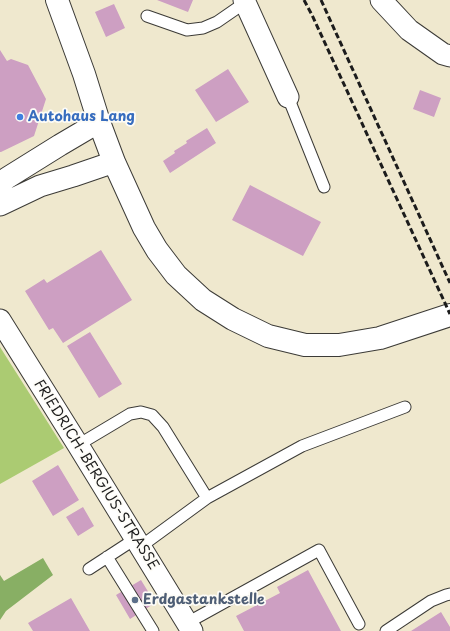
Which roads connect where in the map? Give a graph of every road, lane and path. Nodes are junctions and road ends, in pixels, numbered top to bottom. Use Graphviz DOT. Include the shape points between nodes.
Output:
graph roads {
  1 [pos="57,0"];
  2 [pos="382,0"];
  3 [pos="245,1"];
  4 [pos="147,16"];
  5 [pos="450,56"];
  6 [pos="288,97"];
  7 [pos="99,122"];
  8 [pos="114,162"];
  9 [pos="0,184"];
  10 [pos="324,187"];
  11 [pos="0,206"];
  12 [pos="450,315"];
  13 [pos="0,320"];
  14 [pos="405,407"];
  15 [pos="78,445"];
  16 [pos="207,498"];
  17 [pos="138,543"];
  18 [pos="107,557"];
  19 [pos="89,569"];
  20 [pos="450,594"];
  21 [pos="359,624"];
  22 [pos="190,629"];
  23 [pos="153,631"];
  24 [pos="386,631"];
  1 -- 7 [label="main road"];
  2 -- 5 [label="street" via="409,30 443,54"];
  3 -- 4 [label="lane" via="217,22 203,28 187,30"];
  3 -- 6 [label="street"];
  6 -- 10 [label="lane"];
  7 -- 8 [label="main road"];
  7 -- 9 [label="street"];
  8 -- 11 [label="street" via="40,186"];
  8 -- 12 [label="main road" via="144,228 176,275 203,300 268,336 305,345 339,345 380,338"];
  13 -- 15 [label="street, FRIEDRICH-BERGIUS-STRASSE"];
  14 -- 16 [label="lane" via="302,446"];
  15 -- 16 [label="lane" via="130,414 141,412 152,415 163,427"];
  15 -- 17 [label="street, FRIEDRICH-BERGIUS-STRASSE"];
  16 -- 17 [label="lane"];
  17 -- 18 [label="lane"];
  17 -- 22 [label="street, FRIEDRICH-BERGIUS-STRASSE"];
  18 -- 19 [label="lane"];
  18 -- 23 [label="lane"];
  20 -- 24 [label="lane" via="431,601"];
  21 -- 22 [label="lane" via="319,550"];
}
